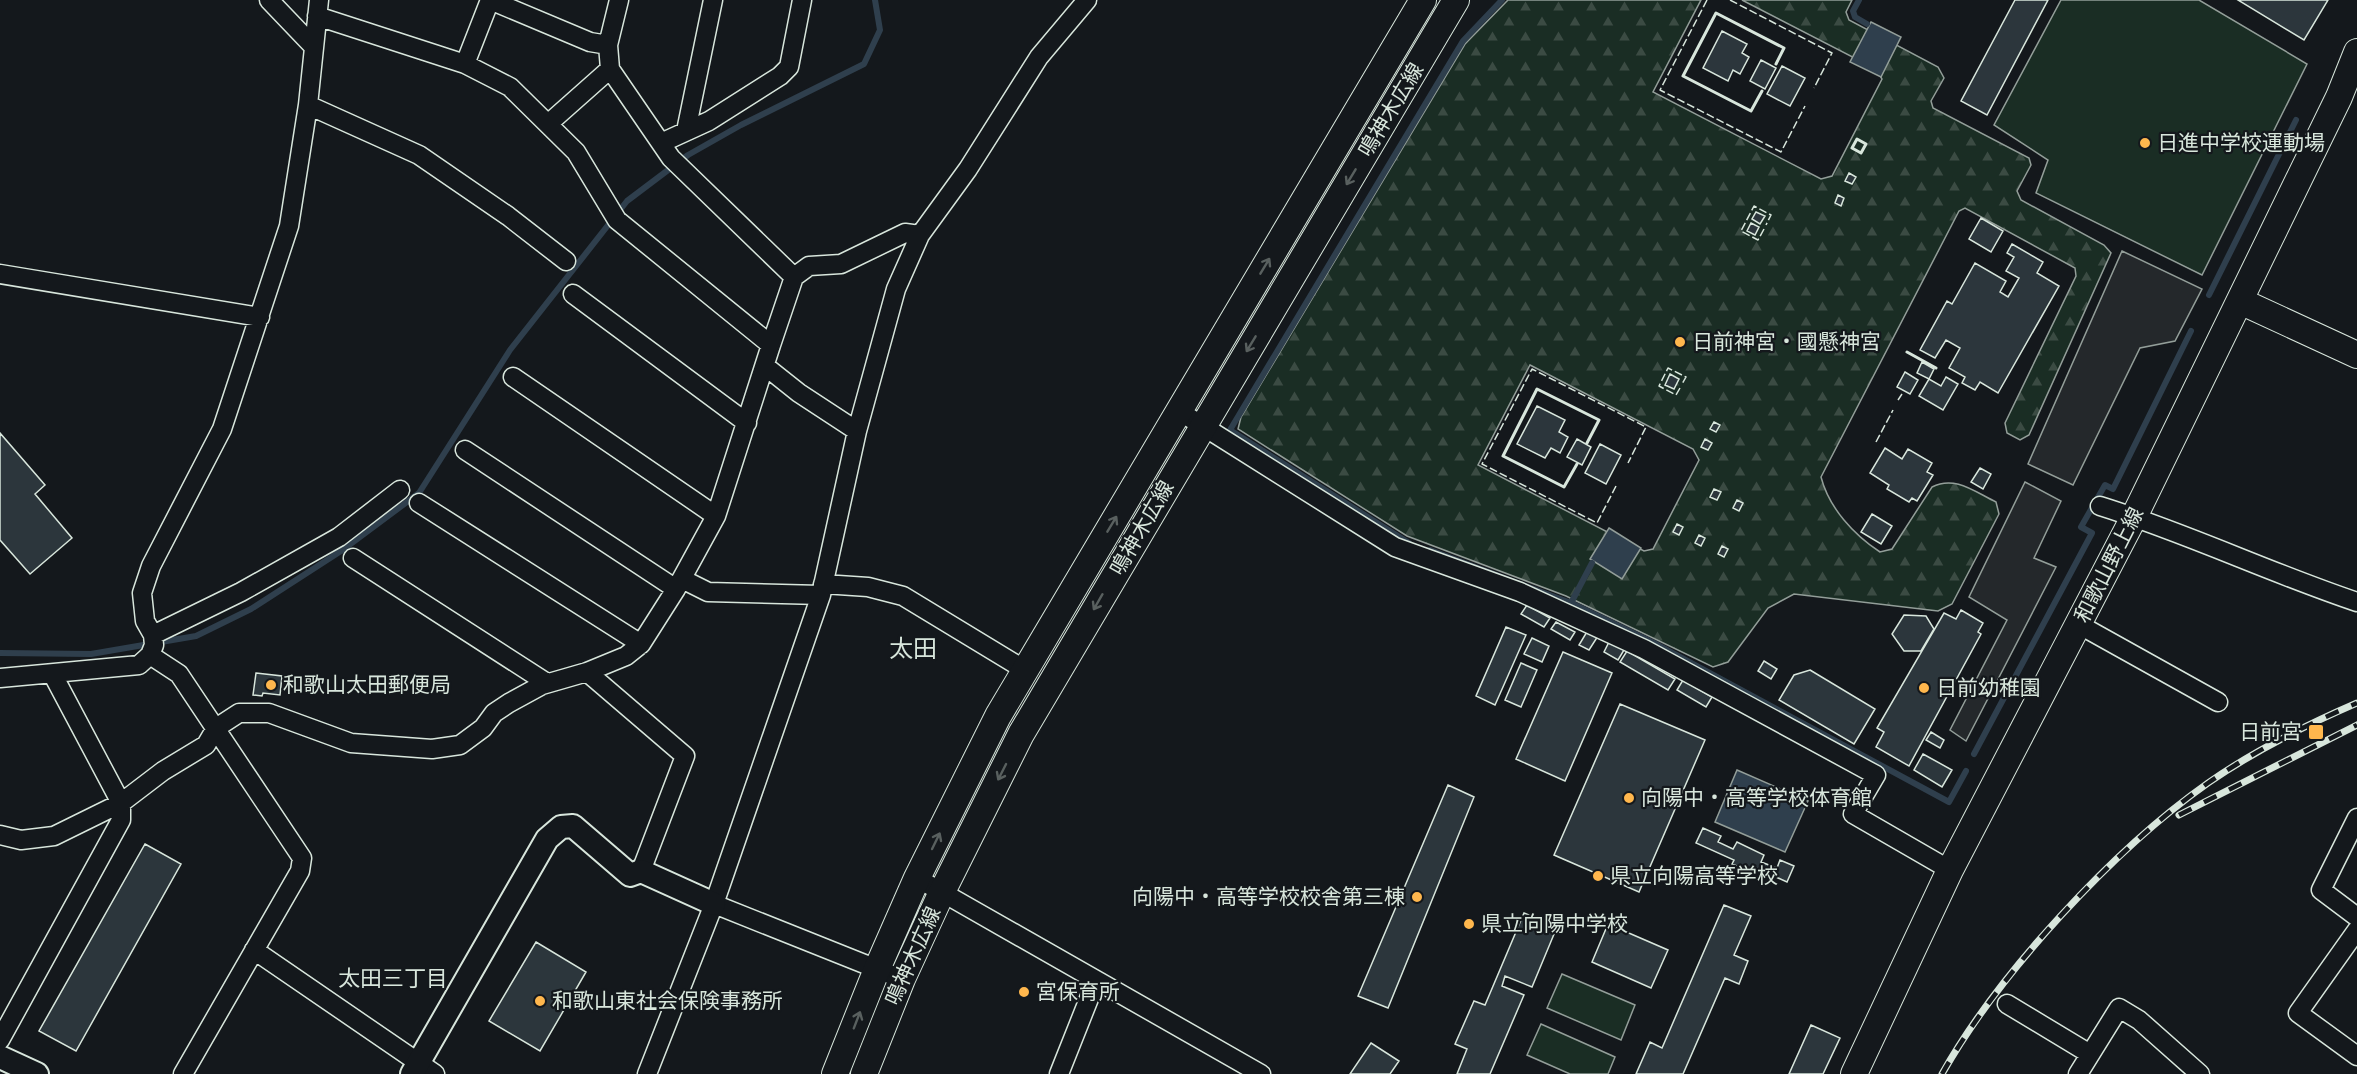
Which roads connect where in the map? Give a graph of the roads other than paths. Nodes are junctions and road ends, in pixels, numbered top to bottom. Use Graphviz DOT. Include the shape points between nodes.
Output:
graph roads {
  1 [pos="269,0"];
  2 [pos="619,0"];
  3 [pos="713,0"];
  4 [pos="802,0"];
  5 [pos="1087,0"];
  6 [pos="1423,0"];
  7 [pos="1456,0"];
  8 [pos="318,8"];
  9 [pos="609,45"];
  10 [pos="313,46"];
  11 [pos="2357,52"];
  12 [pos="465,64"];
  13 [pos="610,69"];
  14 [pos="308,105"];
  15 [pos="548,124"];
  16 [pos="686,132"];
  17 [pos="661,143"];
  18 [pos="920,235"];
  19 [pos="566,261"];
  20 [pos="0,274"];
  21 [pos="794,277"];
  22 [pos="573,294"];
  23 [pos="2240,302"];
  24 [pos="260,317"];
  25 [pos="771,345"];
  26 [pos="2357,355"];
  27 [pos="765,366"];
  28 [pos="513,377"];
  29 [pos="1179,411"];
  30 [pos="747,423"];
  31 [pos="1202,426"];
  32 [pos="857,431"];
  33 [pos="465,450"];
  34 [pos="400,490"];
  35 [pos="419,503"];
  36 [pos="2100,506"];
  37 [pos="716,516"];
  38 [pos="2134,517"];
  39 [pos="353,558"];
  40 [pos="679,584"];
  41 [pos="822,589"];
  42 [pos="2357,602"];
  43 [pos="2078,624"];
  44 [pos="153,634"];
  45 [pos="641,644"];
  46 [pos="150,655"];
  47 [pos="1025,670"];
  48 [pos="587,672"];
  49 [pos="53,675"];
  50 [pos="0,678"];
  51 [pos="547,683"];
  52 [pos="2218,702"];
  53 [pos="216,728"];
  54 [pos="121,803"];
  55 [pos="2357,818"];
  56 [pos="0,835"];
  57 [pos="1950,870"];
  58 [pos="641,871"];
  59 [pos="917,878"];
  60 [pos="942,892"];
  61 [pos="714,904"];
  62 [pos="2357,917"];
  63 [pos="2357,930"];
  64 [pos="254,950"];
  65 [pos="877,969"];
  66 [pos="902,979"];
  67 [pos="1096,981"];
  68 [pos="2007,1004"];
  69 [pos="0,1040"];
  70 [pos="2090,1054"];
  71 [pos="2357,1056"];
  72 [pos="0,1057"];
  73 [pos="421,1070"];
  74 [pos="37,1074"];
  75 [pos="183,1074"];
  76 [pos="647,1074"];
  77 [pos="835,1074"];
  78 [pos="864,1074"];
  79 [pos="1059,1074"];
  80 [pos="1261,1074"];
  81 [pos="1854,1074"];
  82 [pos="2078,1074"];
  83 [pos="2200,1074"];
  1 -- 10 [label="street"];
  2 -- 9 [label="street"];
  3 -- 16 [label="street"];
  4 -- 16 [label="street" via="789,67 710,121"];
  5 -- 18 [label="street" via="1039,57 968,169"];
  29 -- 6 [label="main road, 鳴神木広線, one-way"];
  7 -- 31 [label="main road, 鳴神木広線, one-way"];
  8 -- 10 [label="street"];
  8 -- 12 [label="street"];
  9 -- 12 [label="street" via="590,42 490,0"];
  9 -- 13 [label="street"];
  10 -- 14 [label="street"];
  11 -- 23 [label="main road, 和歌山野上線"];
  12 -- 15 [label="street" via="510,87"];
  13 -- 15 [label="street"];
  13 -- 17 [label="street"];
  14 -- 19 [label="street" via="419,155"];
  14 -- 24 [label="street" via="289,226"];
  15 -- 25 [label="street" via="576,152 617,220"];
  16 -- 17 [label="street"];
  17 -- 21 [label="street" via="671,158"];
  18 -- 21 [label="street" via="905,233 841,264 809,266"];
  18 -- 32 [label="street" via="896,290"];
  20 -- 24 [label="street"];
  21 -- 25 [label="street"];
  22 -- 30 [label="street"];
  23 -- 26 [label="main road"];
  23 -- 38 [label="main road, 和歌山野上線"];
  24 -- 44 [label="street" via="222,429 151,566 142,593 145,621"];
  25 -- 27 [label="street"];
  27 -- 30 [label="street"];
  27 -- 32 [label="street"];
  28 -- 37 [label="street"];
  29 -- 31 [label="street"];
  47 -- 29 [label="main road, 鳴神木広線, one-way"];
  30 -- 37 [label="street"];
  31 -- 57 [label="street" via="1395,547 1520,592 1644,649 1876,775 1853,814"];
  31 -- 60 [label="main road, 鳴神木広線, one-way" via="1021,734"];
  32 -- 41 [label="street"];
  33 -- 40 [label="street"];
  34 -- 44 [label="street" via="339,537 241,592"];
  35 -- 45 [label="street"];
  36 -- 38 [label="street"];
  37 -- 40 [label="street"];
  38 -- 42 [label="street" via="2290,580"];
  38 -- 43 [label="main road, 和歌山野上線"];
  39 -- 51 [label="street"];
  40 -- 41 [label="street" via="708,592"];
  40 -- 45 [label="street"];
  41 -- 47 [label="street" via="868,587 903,596"];
  41 -- 61 [label="street"];
  43 -- 52 [label="street"];
  43 -- 57 [label="main road, 和歌山野上線"];
  44 -- 46 [label="street"];
  45 -- 48 [label="street" via="614,663"];
  46 -- 49 [label="street" via="139,665"];
  46 -- 53 [label="street" via="179,674"];
  59 -- 47 [label="main road, 鳴神木広線, one-way"];
  48 -- 51 [label="street"];
  48 -- 58 [label="street" via="685,756"];
  49 -- 50 [label="street"];
  49 -- 54 [label="street"];
  51 -- 53 [label="street" via="494,713 483,728 460,745 432,749 351,743 269,713 239,713"];
  53 -- 54 [label="street" via="206,745"];
  53 -- 64 [label="street" via="302,858 300,871"];
  54 -- 56 [label="street" via="54,837 21,840"];
  54 -- 69 [label="street" via="121,820"];
  55 -- 62 [label="street" via="2320,890"];
  57 -- 81 [label="main road, 和歌山野上線"];
  58 -- 61 [label="street"];
  58 -- 73 [label="street" via="630,876 573,826 561,827 547,839"];
  59 -- 60 [label="street"];
  59 -- 65 [label="main road, 鳴神木広線"];
  60 -- 66 [label="main road, 鳴神木広線"];
  60 -- 67 [label="street"];
  61 -- 65 [label="street"];
  61 -- 76 [label="street"];
  63 -- 71 [label="street" via="2298,1013"];
  64 -- 73 [label="street"];
  64 -- 75 [label="street"];
  65 -- 66 [label="street"];
  77 -- 65 [label="main road, 鳴神木広線, one-way"];
  66 -- 78 [label="main road, 鳴神木広線"];
  67 -- 79 [label="street"];
  67 -- 80 [label="street"];
  68 -- 70 [label="street"];
  70 -- 82 [label="street"];
  70 -- 83 [label="street" via="2119,1008 2139,1020"];
  72 -- 74 [label="street"];
}
